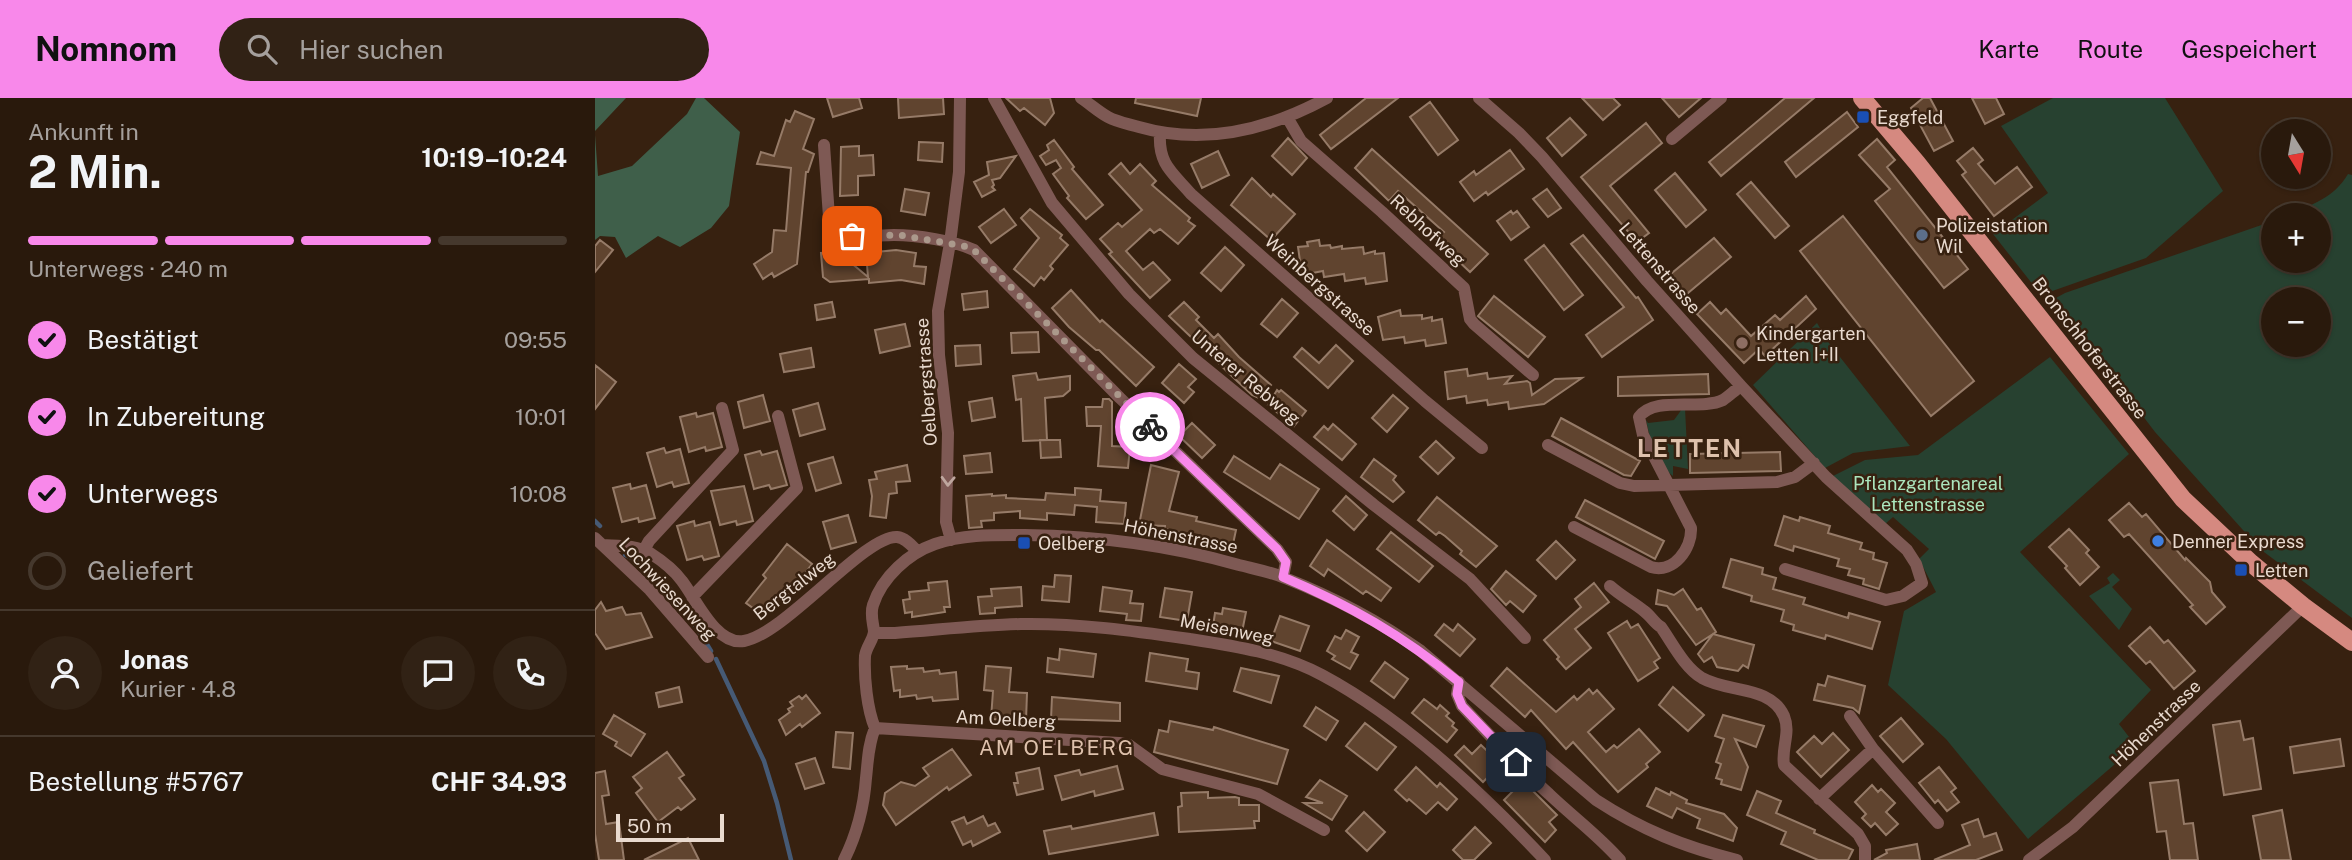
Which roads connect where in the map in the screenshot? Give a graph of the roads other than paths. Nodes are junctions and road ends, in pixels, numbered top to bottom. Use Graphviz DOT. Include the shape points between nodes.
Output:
graph roads {
  1 [pos="960,98"];
  2 [pos="994,98"];
  3 [pos="1081,98"];
  4 [pos="1479,98"];
  5 [pos="1721,98"];
  6 [pos="1862,98"];
  7 [pos="1319,100"];
  8 [pos="1287,117"];
  9 [pos="1160,133"];
  10 [pos="1672,139"];
  11 [pos="824,145"];
  12 [pos="950,243"];
  13 [pos="1533,374"];
  14 [pos="1741,386"];
  15 [pos="722,408"];
  16 [pos="778,416"];
  17 [pos="1548,445"];
  18 [pos="1482,448"];
  19 [pos="1814,463"];
  20 [pos="1670,484"];
  21 [pos="1574,527"];
  22 [pos="950,540"];
  23 [pos="599,542"];
  24 [pos="644,550"];
  25 [pos="918,552"];
  26 [pos="1785,569"];
  27 [pos="1283,577"];
  28 [pos="1611,586"];
  29 [pos="692,597"];
  30 [pos="2303,606"];
  31 [pos="874,633"];
  32 [pos="1525,638"];
  33 [pos="2352,642"];
  34 [pos="708,657"];
  35 [pos="1459,682"];
  36 [pos="1850,716"];
  37 [pos="875,729"];
  38 [pos="1873,749"];
  39 [pos="1819,799"];
  40 [pos="1938,823"];
  41 [pos="1324,830"];
  42 [pos="844,860"];
  43 [pos="1545,860"];
  44 [pos="1620,860"];
  45 [pos="1737,860"];
  46 [pos="1865,860"];
  47 [pos="2029,860"];
  1 -- 12 [label="street, Oelbergstrasse" via="959,172"];
  2 -- 32 [label="street, Unterer Rebweg" via="1052,203 1147,312 1193,358 1470,579"];
  3 -- 9 [label="street" via="1109,118"];
  4 -- 14 [label="street, Lettenstrasse" via="1542,156"];
  5 -- 10 [label="street"];
  6 -- 30 [label="main road, Bronschhoferstrasse" via="2183,499"];
  7 -- 8 [label="street"];
  8 -- 9 [label="street" via="1222,135"];
  8 -- 13 [label="street, Rebhofweg" via="1301,141 1464,288 1474,324"];
  9 -- 18 [label="street, Weinbergstrasse" via="1162,160 1191,194"];
  11 -- 12 [label="street" via="829,222 836,231"];
  12 -- 22 [label="street, Oelbergstrasse, one-way" via="938,311 948,433 946,522"];
  12 -- 27 [label="street" via="974,250 1277,549 1286,562"];
  14 -- 19 [label="street, Lettenstrasse"];
  14 -- 20 [label="street" via="1722,400 1653,406 1644,411 1639,422 1643,435"];
  15 -- 24 [label="street" via="733,450"];
  16 -- 29 [label="street" via="797,488"];
  17 -- 20 [label="street" via="1620,483"];
  19 -- 20 [label="street" via="1795,477 1777,482"];
  19 -- 26 [label="street, Lettenstrasse" via="1907,550 1922,583 1903,596 1886,600"];
  20 -- 21 [label="street" via="1691,536 1688,548 1669,566 1651,568"];
  22 -- 25 [label="street, Höhenstrasse"];
  22 -- 27 [label="street, Höhenstrasse" via="1043,535 1138,543"];
  23 -- 24 [label="street, Bergtalweg"];
  23 -- 34 [label="street, Lochwiesenweg" via="650,590"];
  24 -- 29 [label="street, Bergtalweg" via="673,571"];
  25 -- 29 [label="street, Bergtalweg" via="899,537 889,538 772,627 745,641 716,630"];
  25 -- 31 [label="street, Höhenstrasse" via="883,584 872,608"];
  27 -- 35 [label="street, Höhenstrasse" via="1389,629"];
  28 -- 39 [label="street" via="1661,627 1687,665 1704,679 1772,701 1786,722 1784,765"];
  30 -- 33 [label="main road, Bronschhoferstrasse"];
  30 -- 47 [label="street, Höhenstrasse" via="2073,827"];
  31 -- 37 [label="street, Höhenstrasse" via="865,655"];
  31 -- 43 [label="street, Meisenweg" via="1023,624 1085,626 1242,647 1282,658 1321,674 1400,726"];
  35 -- 44 [label="street" via="1462,706"];
  35 -- 45 [label="street, Höhenstrasse" via="1625,819 1663,838"];
  36 -- 38 [label="street"];
  37 -- 41 [label="street, Am Oelberg" via="1129,745 1162,769 1258,794"];
  37 -- 42 [label="street" via="857,823"];
  38 -- 39 [label="street"];
  38 -- 40 [label="street"];
  39 -- 46 [label="street" via="1862,839"];
}
